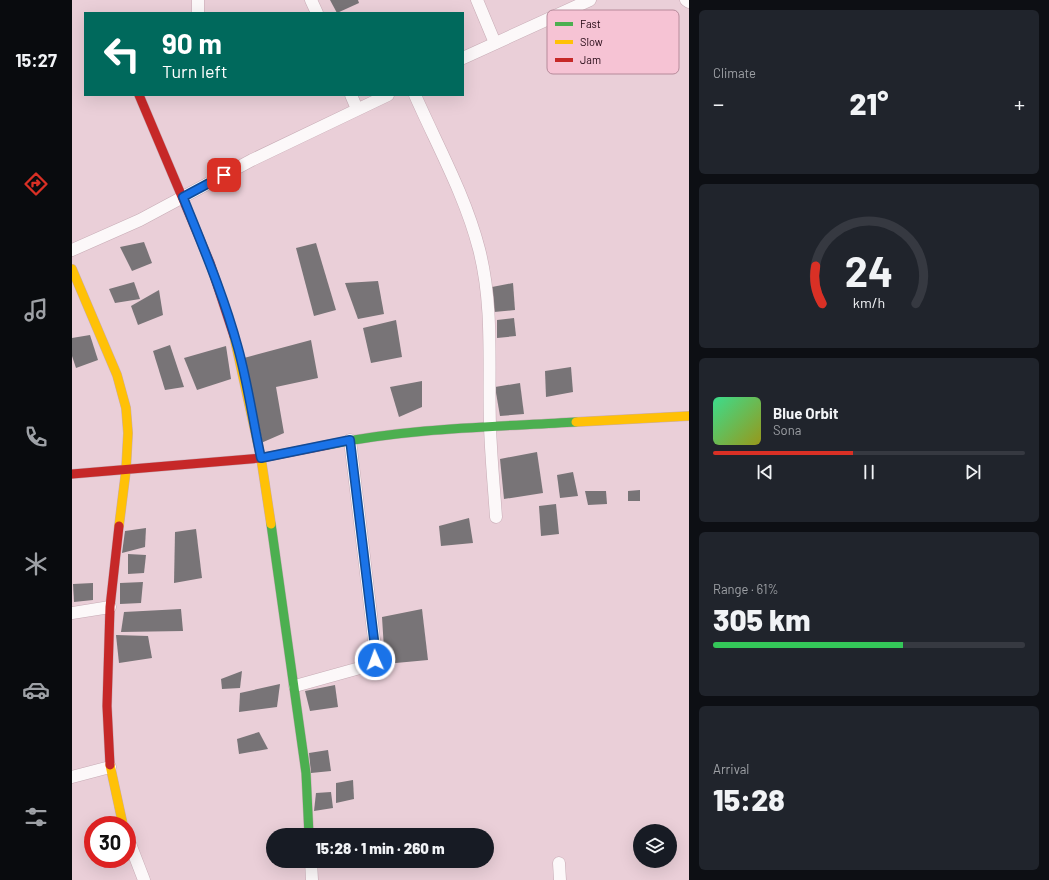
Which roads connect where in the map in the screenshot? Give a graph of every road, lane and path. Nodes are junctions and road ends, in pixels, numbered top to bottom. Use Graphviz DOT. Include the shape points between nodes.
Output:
graph roads {
  1 [pos="198,0"];
  2 [pos="311,0"];
  3 [pos="477,0"];
  4 [pos="590,0"];
  5 [pos="686,0"];
  6 [pos="689,2"];
  7 [pos="568,10"];
  8 [pos="198,12"];
  9 [pos="317,12"];
  10 [pos="547,19"];
  11 [pos="495,43"];
  12 [pos="464,58"];
  13 [pos="139,96"];
  14 [pos="351,96"];
  15 [pos="386,96"];
  16 [pos="415,96"];
  17 [pos="357,110"];
  18 [pos="183,197"];
  19 [pos="72,250"];
  20 [pos="72,269"];
  21 [pos="689,416"];
  22 [pos="490,427"];
  23 [pos="350,440"];
  24 [pos="261,458"];
  25 [pos="126,470"];
  26 [pos="72,474"];
  27 [pos="496,517"];
  28 [pos="110,607"];
  29 [pos="72,613"];
  30 [pos="295,686"];
  31 [pos="110,767"];
  32 [pos="72,777"];
  33 [pos="121,816"];
  34 [pos="309,828"];
  35 [pos="136,859"];
  36 [pos="559,863"];
  37 [pos="311,868"];
  38 [pos="144,880"];
  39 [pos="312,880"];
  40 [pos="560,880"];
  1 -- 8 [label="street"];
  2 -- 9 [label="street"];
  3 -- 11 [label="street"];
  4 -- 7 [label="street"];
  5 -- 6 [label="street"];
  10 -- 11 [label="street"];
  11 -- 12 [label="street"];
  13 -- 18 [label="street"];
  14 -- 17 [label="street"];
  15 -- 17 [label="street"];
  16 -- 22 [label="street" via="469,217 479,250 486,283 488,312"];
  17 -- 18 [label="street" via="252,160"];
  18 -- 19 [label="street" via="140,220"];
  18 -- 24 [label="street" via="226,308 238,349"];
  20 -- 25 [label="street" via="117,374 124,401 128,434"];
  21 -- 22 [label="street"];
  22 -- 23 [label="street"];
  22 -- 27 [label="street"];
  23 -- 24 [label="street"];
  23 -- 30 [label="street" via="376,656 372,664 367,666"];
  24 -- 25 [label="street"];
  24 -- 30 [label="street"];
  25 -- 26 [label="street"];
  25 -- 28 [label="street"];
  28 -- 29 [label="street"];
  28 -- 31 [label="street" via="107,706"];
  30 -- 34 [label="street" via="306,772"];
  31 -- 32 [label="street"];
  31 -- 33 [label="street"];
  35 -- 38 [label="street"];
  36 -- 40 [label="street"];
  37 -- 39 [label="street"];
}
